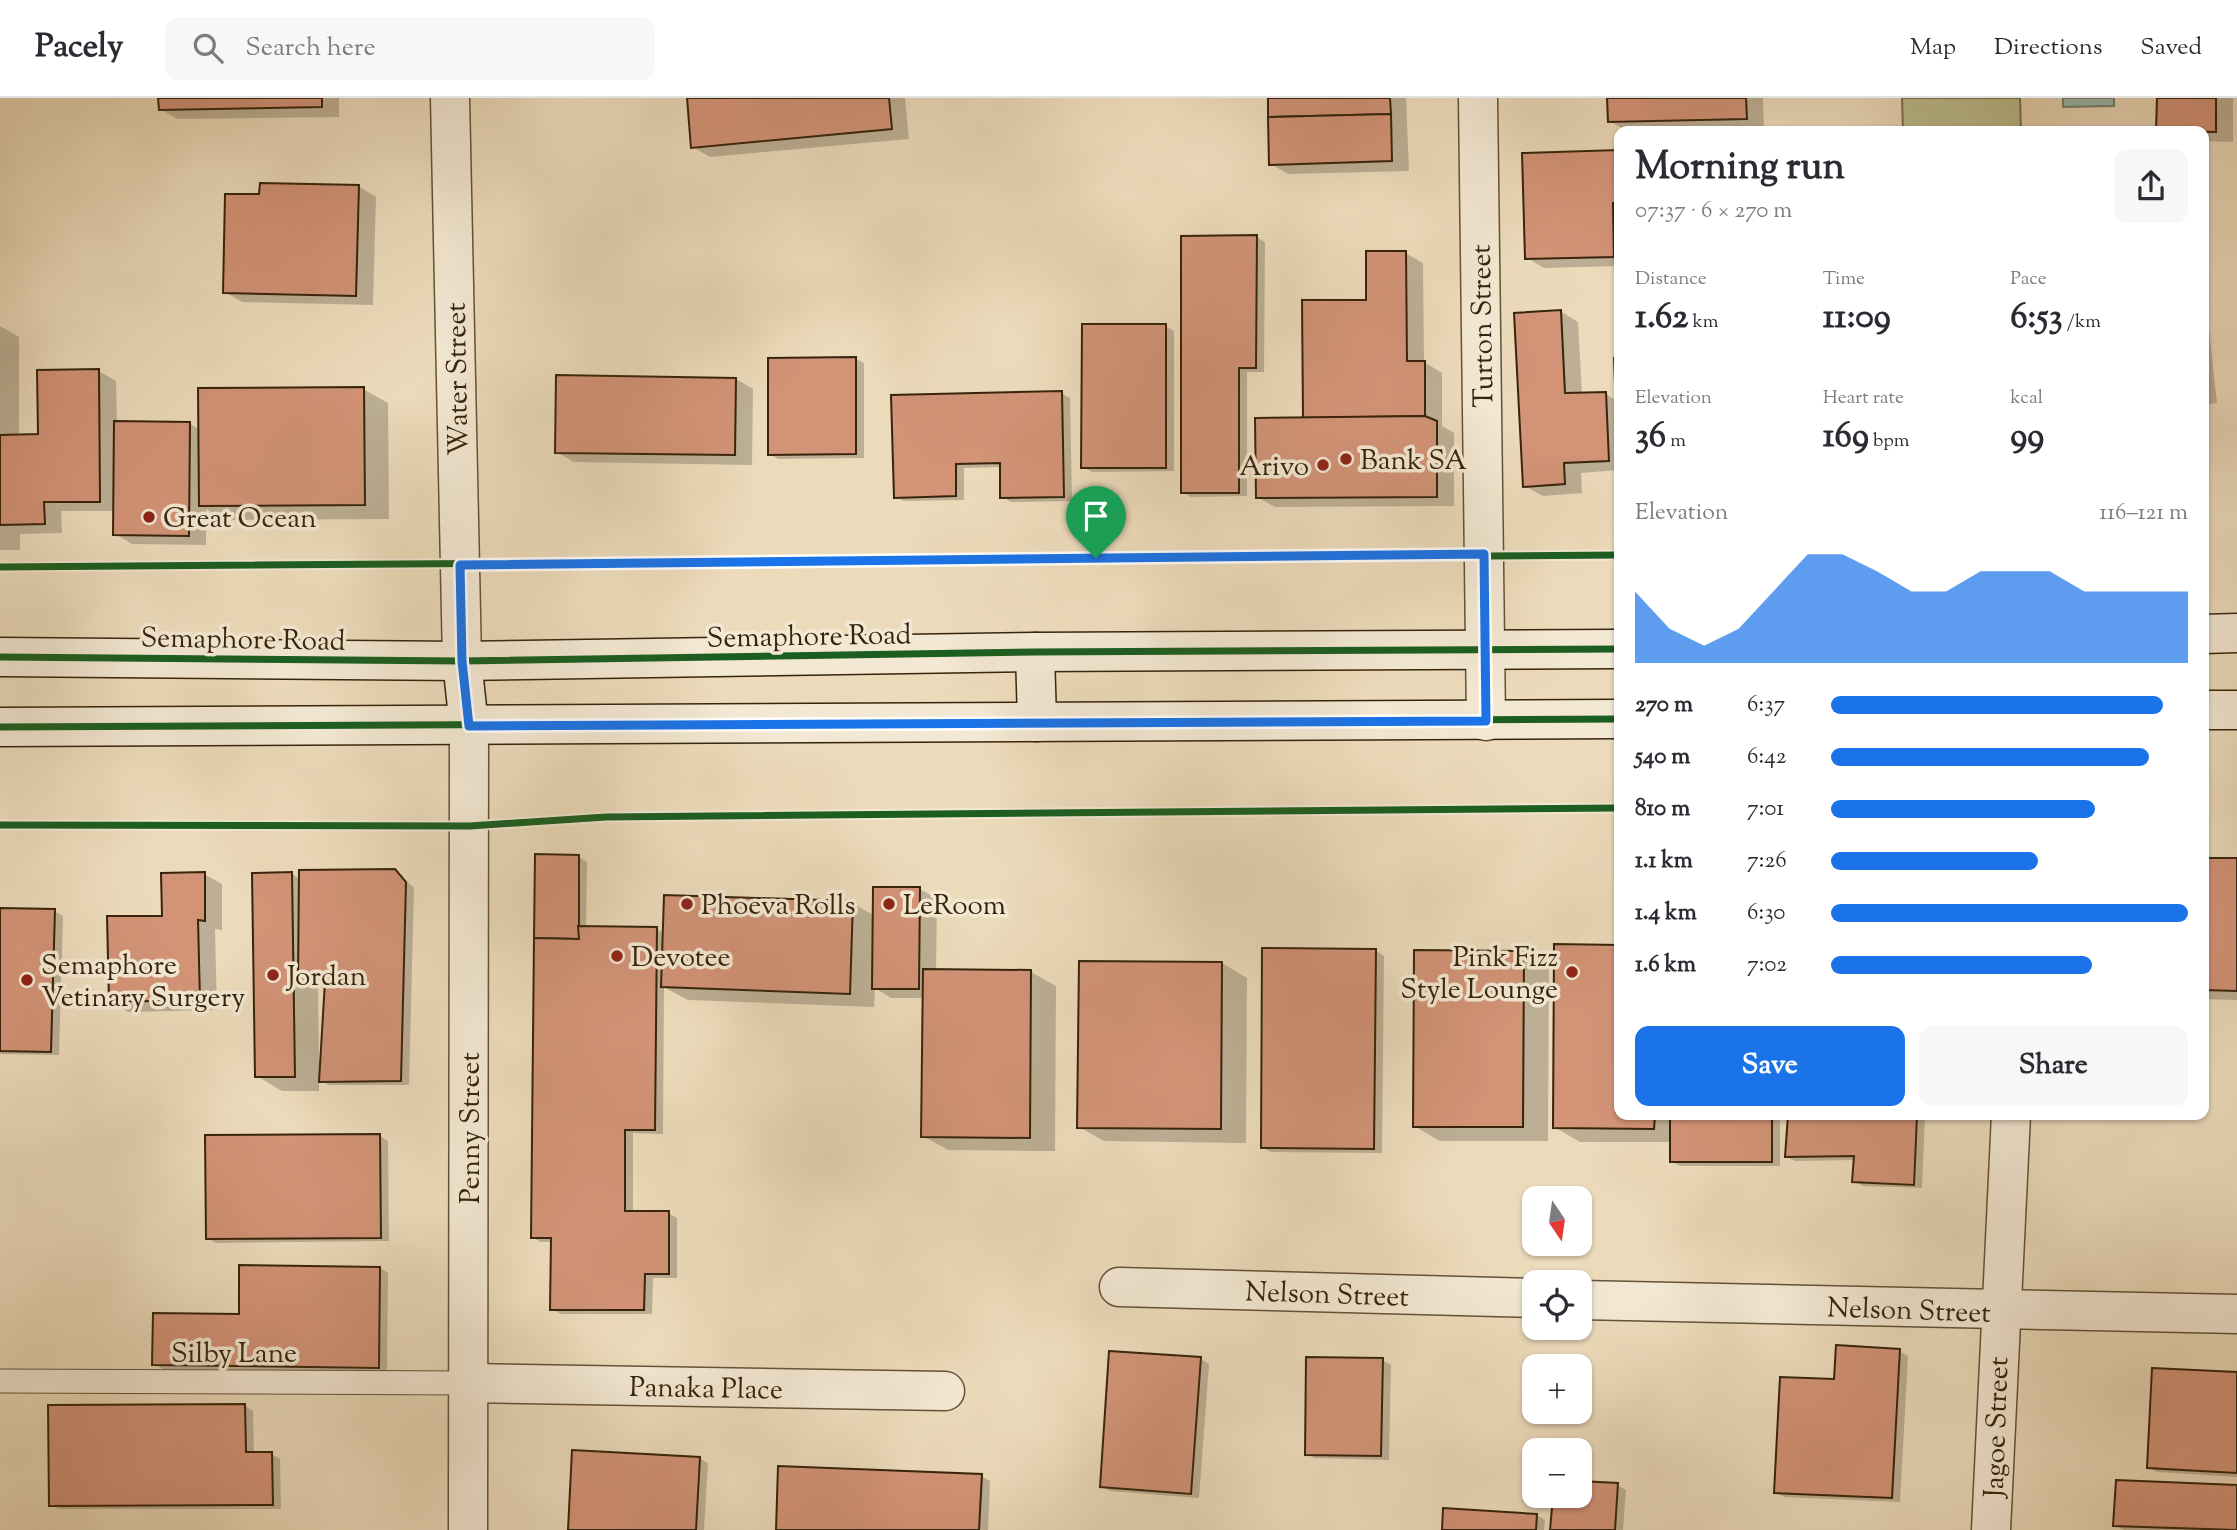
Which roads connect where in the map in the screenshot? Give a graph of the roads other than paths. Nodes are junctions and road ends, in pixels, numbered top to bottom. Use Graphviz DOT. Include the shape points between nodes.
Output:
graph roads {
  1 [pos="450,98"];
  2 [pos="1478,98"];
  3 [pos="2237,633"];
  4 [pos="2209,634"];
  5 [pos="1614,649"];
  6 [pos="1485,650"];
  7 [pos="1035,652"];
  8 [pos="0,657"];
  9 [pos="462,661"];
  10 [pos="2209,710"];
  11 [pos="2237,710"];
  12 [pos="1614,719"];
  13 [pos="1486,721"];
  14 [pos="1037,722"];
  15 [pos="469,726"];
  16 [pos="0,727"];
  17 [pos="2011,1120"];
  18 [pos="1119,1287"];
  19 [pos="1522,1298"];
  20 [pos="1592,1300"];
  21 [pos="2000,1311"];
  22 [pos="2237,1314"];
  23 [pos="0,1381"];
  24 [pos="468,1383"];
  25 [pos="945,1391"];
  26 [pos="468,1530"];
  27 [pos="1991,1530"];
  1 -- 9 [label="street, Water Street"];
  2 -- 6 [label="street, Turton Street"];
  3 -- 4 [label="street"];
  5 -- 6 [label="street, Semaphore Road"];
  6 -- 7 [label="street, Semaphore Road"];
  6 -- 13 [label="street, Turton Street"];
  7 -- 9 [label="street, Semaphore Road"];
  7 -- 14 [label="street"];
  8 -- 9 [label="street, Semaphore Road"];
  9 -- 15 [label="street, Water Street"];
  10 -- 11 [label="street"];
  12 -- 13 [label="street"];
  13 -- 14 [label="street"];
  14 -- 15 [label="street"];
  15 -- 16 [label="street"];
  15 -- 24 [label="street, Penny Street"];
  17 -- 21 [label="street, Jagoe Street"];
  18 -- 19 [label="street, Nelson Street"];
  20 -- 21 [label="street, Nelson Street"];
  21 -- 22 [label="street, Nelson Street"];
  21 -- 27 [label="street, Jagoe Street"];
  23 -- 24 [label="lane, Silby Lane"];
  24 -- 25 [label="street, Panaka Place"];
  24 -- 26 [label="street, Penny Street"];
}
